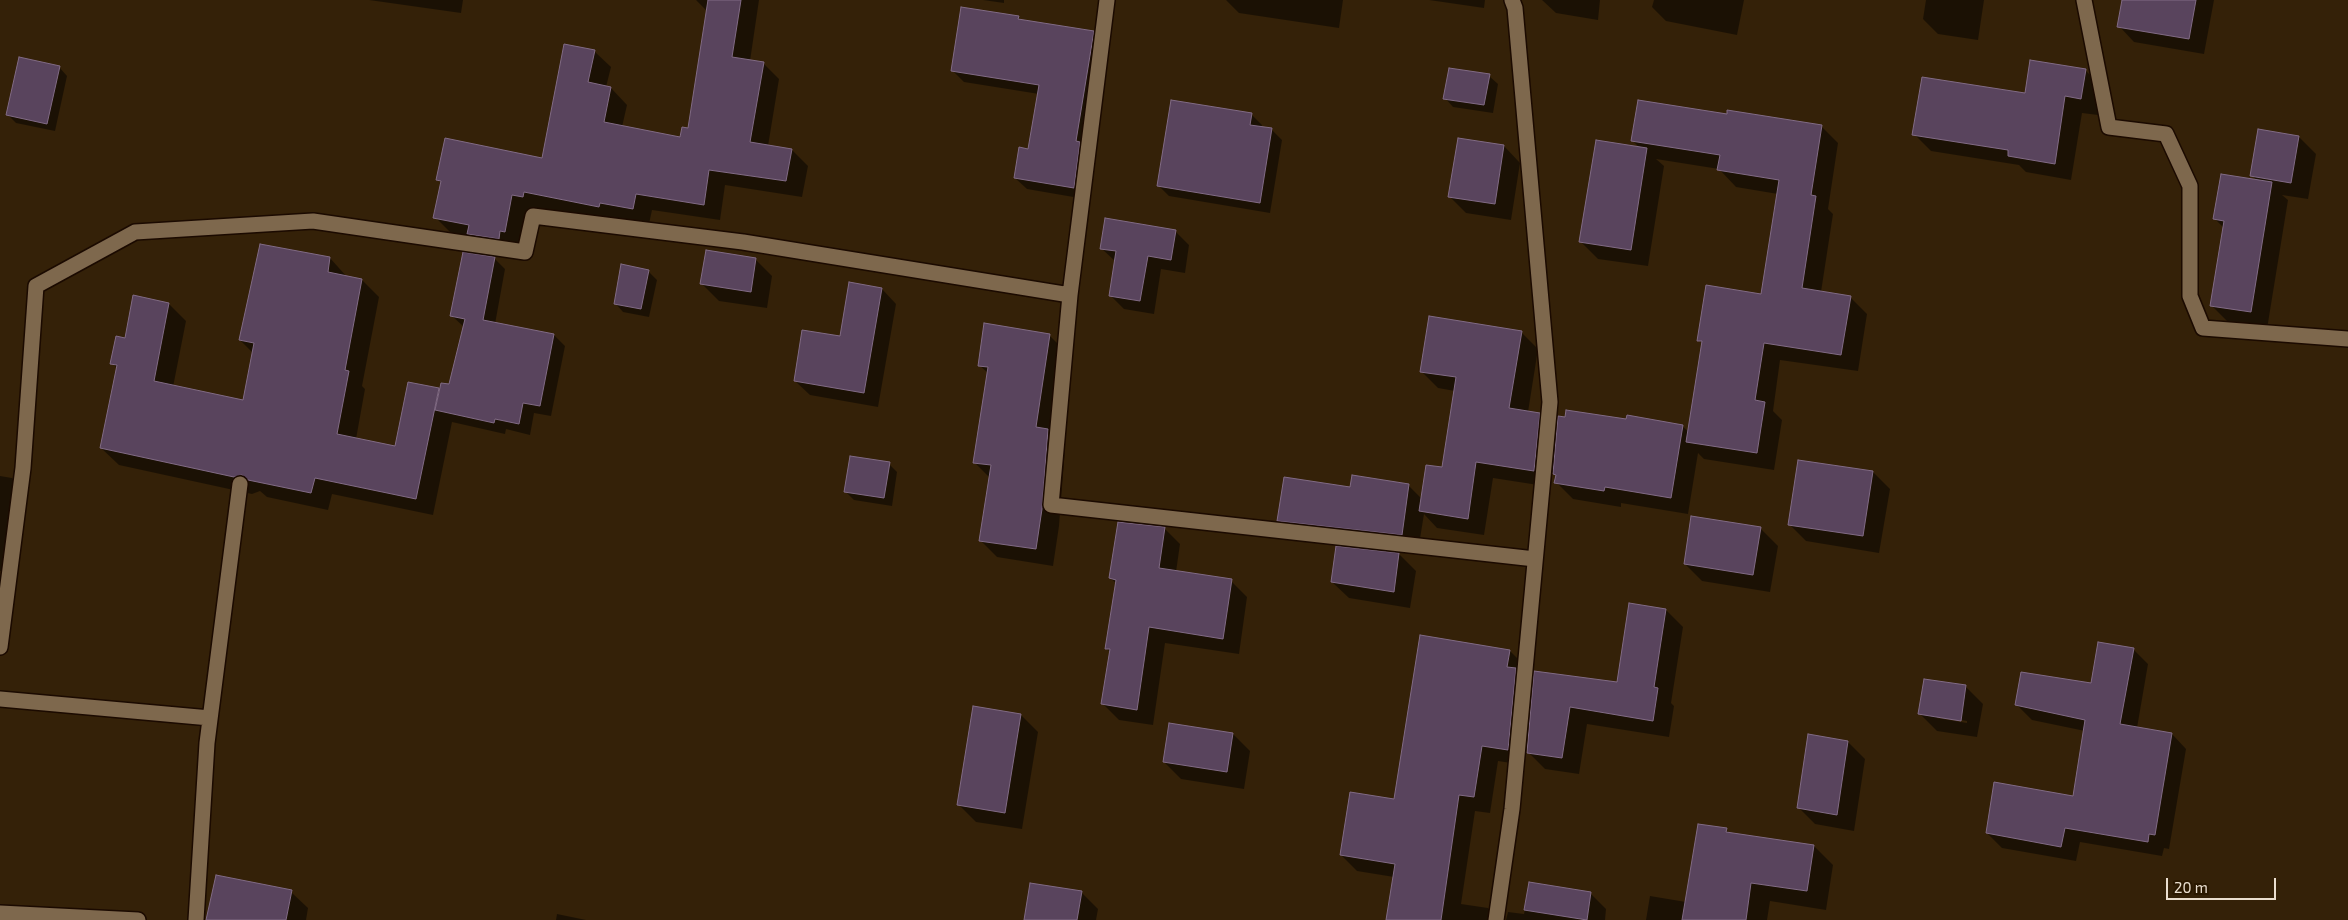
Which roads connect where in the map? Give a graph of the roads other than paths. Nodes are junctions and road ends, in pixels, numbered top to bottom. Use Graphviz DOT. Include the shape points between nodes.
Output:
graph roads {
  1 [pos="1107,0"];
  2 [pos="1512,0"];
  3 [pos="2084,0"];
  4 [pos="1070,295"];
  5 [pos="2348,339"];
  6 [pos="240,484"];
  7 [pos="1535,559"];
  8 [pos="0,647"];
  9 [pos="0,699"];
  10 [pos="210,718"];
  11 [pos="0,914"];
  12 [pos="138,920"];
  13 [pos="196,920"];
  14 [pos="1496,920"];
  1 -- 4 [label="street"];
  2 -- 7 [label="street" via="1550,402"];
  3 -- 5 [label="street" via="2109,127 2166,134 2190,186 2190,296 2204,328"];
  4 -- 7 [label="street" via="1051,505"];
  4 -- 8 [label="street" via="743,242 533,216 525,252 313,221 134,232 36,286 23,468"];
  6 -- 10 [label="street"];
  7 -- 14 [label="street" via="1512,809"];
  9 -- 10 [label="street"];
  10 -- 13 [label="street"];
  11 -- 12 [label="street"];
}
